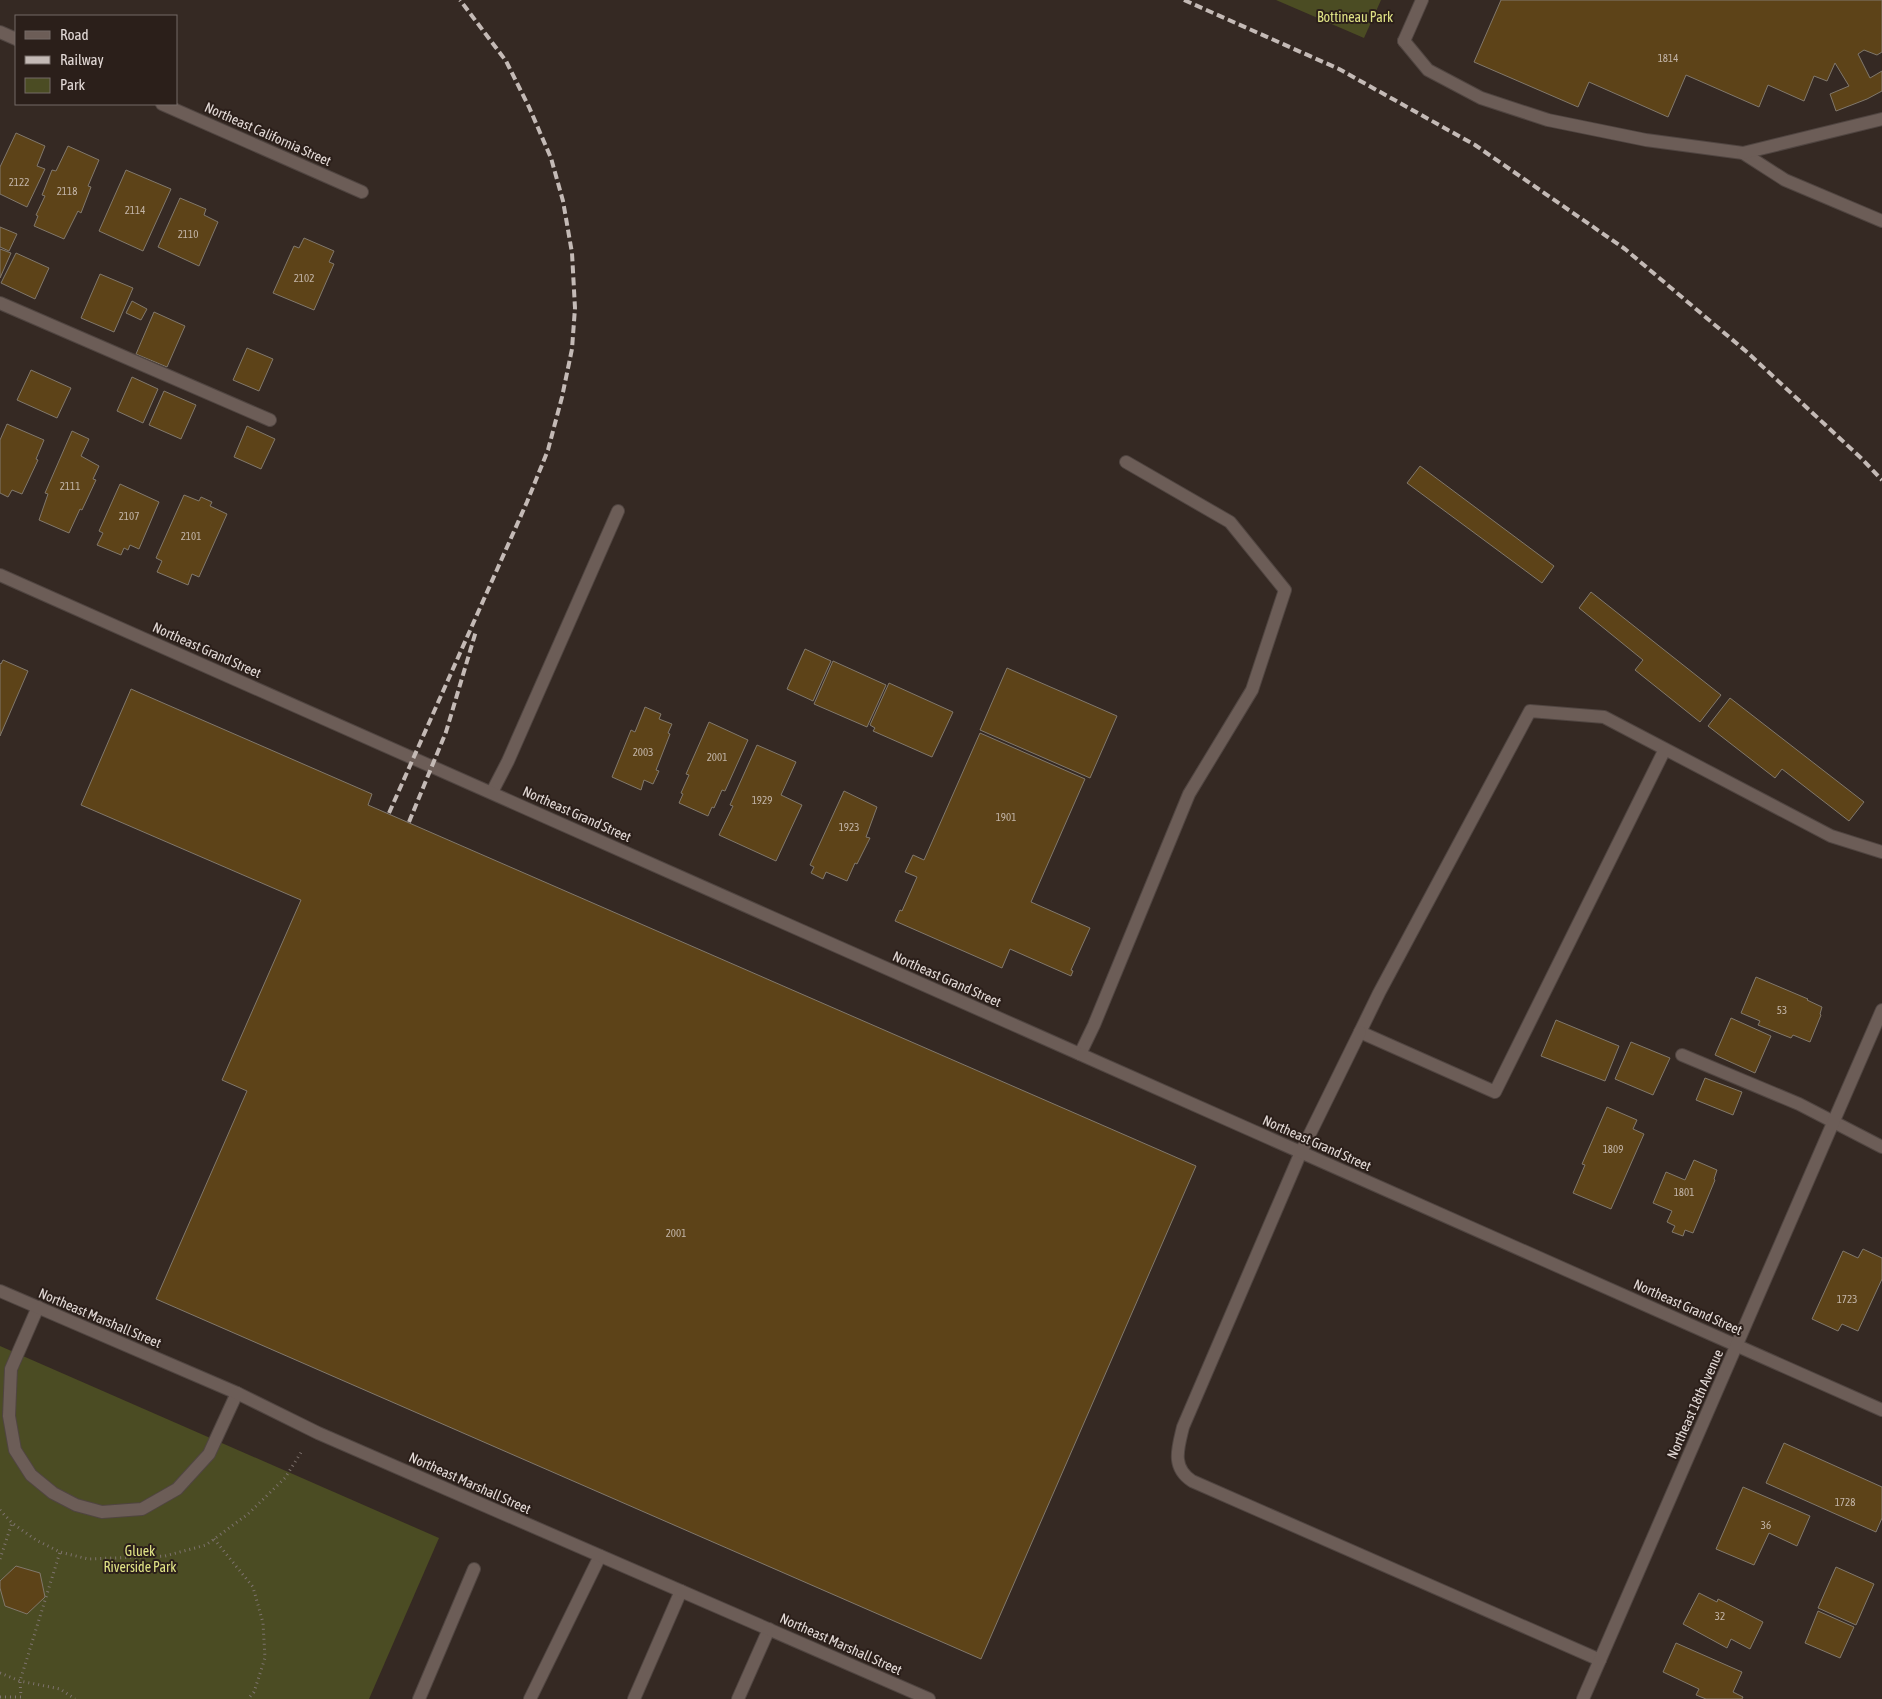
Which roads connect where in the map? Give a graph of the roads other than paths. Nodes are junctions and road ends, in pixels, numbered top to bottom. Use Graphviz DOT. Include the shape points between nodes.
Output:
graph roads {
  1 [pos="1422,0"];
  2 [pos="0,32"];
  3 [pos="15,39"];
  4 [pos="164,105"];
  5 [pos="1882,120"];
  6 [pos="1743,153"];
  7 [pos="362,192"];
  8 [pos="1882,221"];
  9 [pos="0,303"];
  10 [pos="270,420"];
  11 [pos="1126,462"];
  12 [pos="618,511"];
  13 [pos="0,575"];
  14 [pos="1665,749"];
  15 [pos="492,792"];
  16 [pos="1882,852"];
  17 [pos="1882,1010"];
  18 [pos="1360,1032"];
  19 [pos="1080,1054"];
  20 [pos="1682,1055"];
  21 [pos="1834,1121"];
  22 [pos="1882,1147"];
  23 [pos="1301,1152"];
  24 [pos="0,1291"];
  25 [pos="38,1307"];
  26 [pos="1737,1346"];
  27 [pos="237,1393"];
  28 [pos="1882,1410"];
  29 [pos="600,1556"];
  30 [pos="474,1569"];
  31 [pos="681,1591"];
  32 [pos="769,1629"];
  33 [pos="1600,1660"];
  34 [pos="419,1699"];
  35 [pos="530,1699"];
  36 [pos="634,1699"];
  37 [pos="738,1699"];
  38 [pos="929,1699"];
  39 [pos="1583,1699"];
  1 -- 6 [label="street" via="1404,41 1428,70 1481,98 1566,124 1646,140"];
  2 -- 3 [label="street"];
  4 -- 7 [label="street, Northeast California Street"];
  5 -- 6 [label="street"];
  6 -- 8 [label="street" via="1785,180"];
  9 -- 10 [label="street"];
  11 -- 19 [label="street" via="1230,522 1285,590 1252,690 1190,794"];
  12 -- 15 [label="street"];
  13 -- 15 [label="street, Northeast Grand Street"];
  14 -- 16 [label="street" via="1831,836"];
  14 -- 18 [label="street" via="1604,717 1530,711"];
  14 -- 18 [label="street" via="1495,1092"];
  15 -- 19 [label="street, Northeast Grand Street"];
  17 -- 21 [label="street, Northeast 18th Avenue"];
  18 -- 23 [label="street"];
  19 -- 23 [label="street, Northeast Grand Street"];
  20 -- 21 [label="street"];
  21 -- 22 [label="street"];
  21 -- 26 [label="street, Northeast 18th Avenue"];
  23 -- 26 [label="street, Northeast Grand Street"];
  23 -- 33 [label="street" via="1184,1427 1178,1447 1178,1465 1183,1475"];
  24 -- 25 [label="street, Northeast Marshall Street"];
  25 -- 27 [label="street, Northeast Marshall Street"];
  25 -- 27 [label="street" via="11,1369 9,1416 15,1450 31,1475 53,1493 76,1505 102,1512 142,1509 177,1489 209,1454"];
  26 -- 28 [label="street, Northeast Grand Street"];
  26 -- 33 [label="street, Northeast 18th Avenue"];
  27 -- 29 [label="street, Northeast Marshall Street" via="318,1433"];
  29 -- 31 [label="street, Northeast Marshall Street"];
  29 -- 35 [label="street"];
  30 -- 34 [label="street"];
  31 -- 32 [label="street, Northeast Marshall Street"];
  31 -- 36 [label="street"];
  32 -- 37 [label="street"];
  32 -- 38 [label="street, Northeast Marshall Street"];
  33 -- 39 [label="street, Northeast 18th Avenue"];
}
